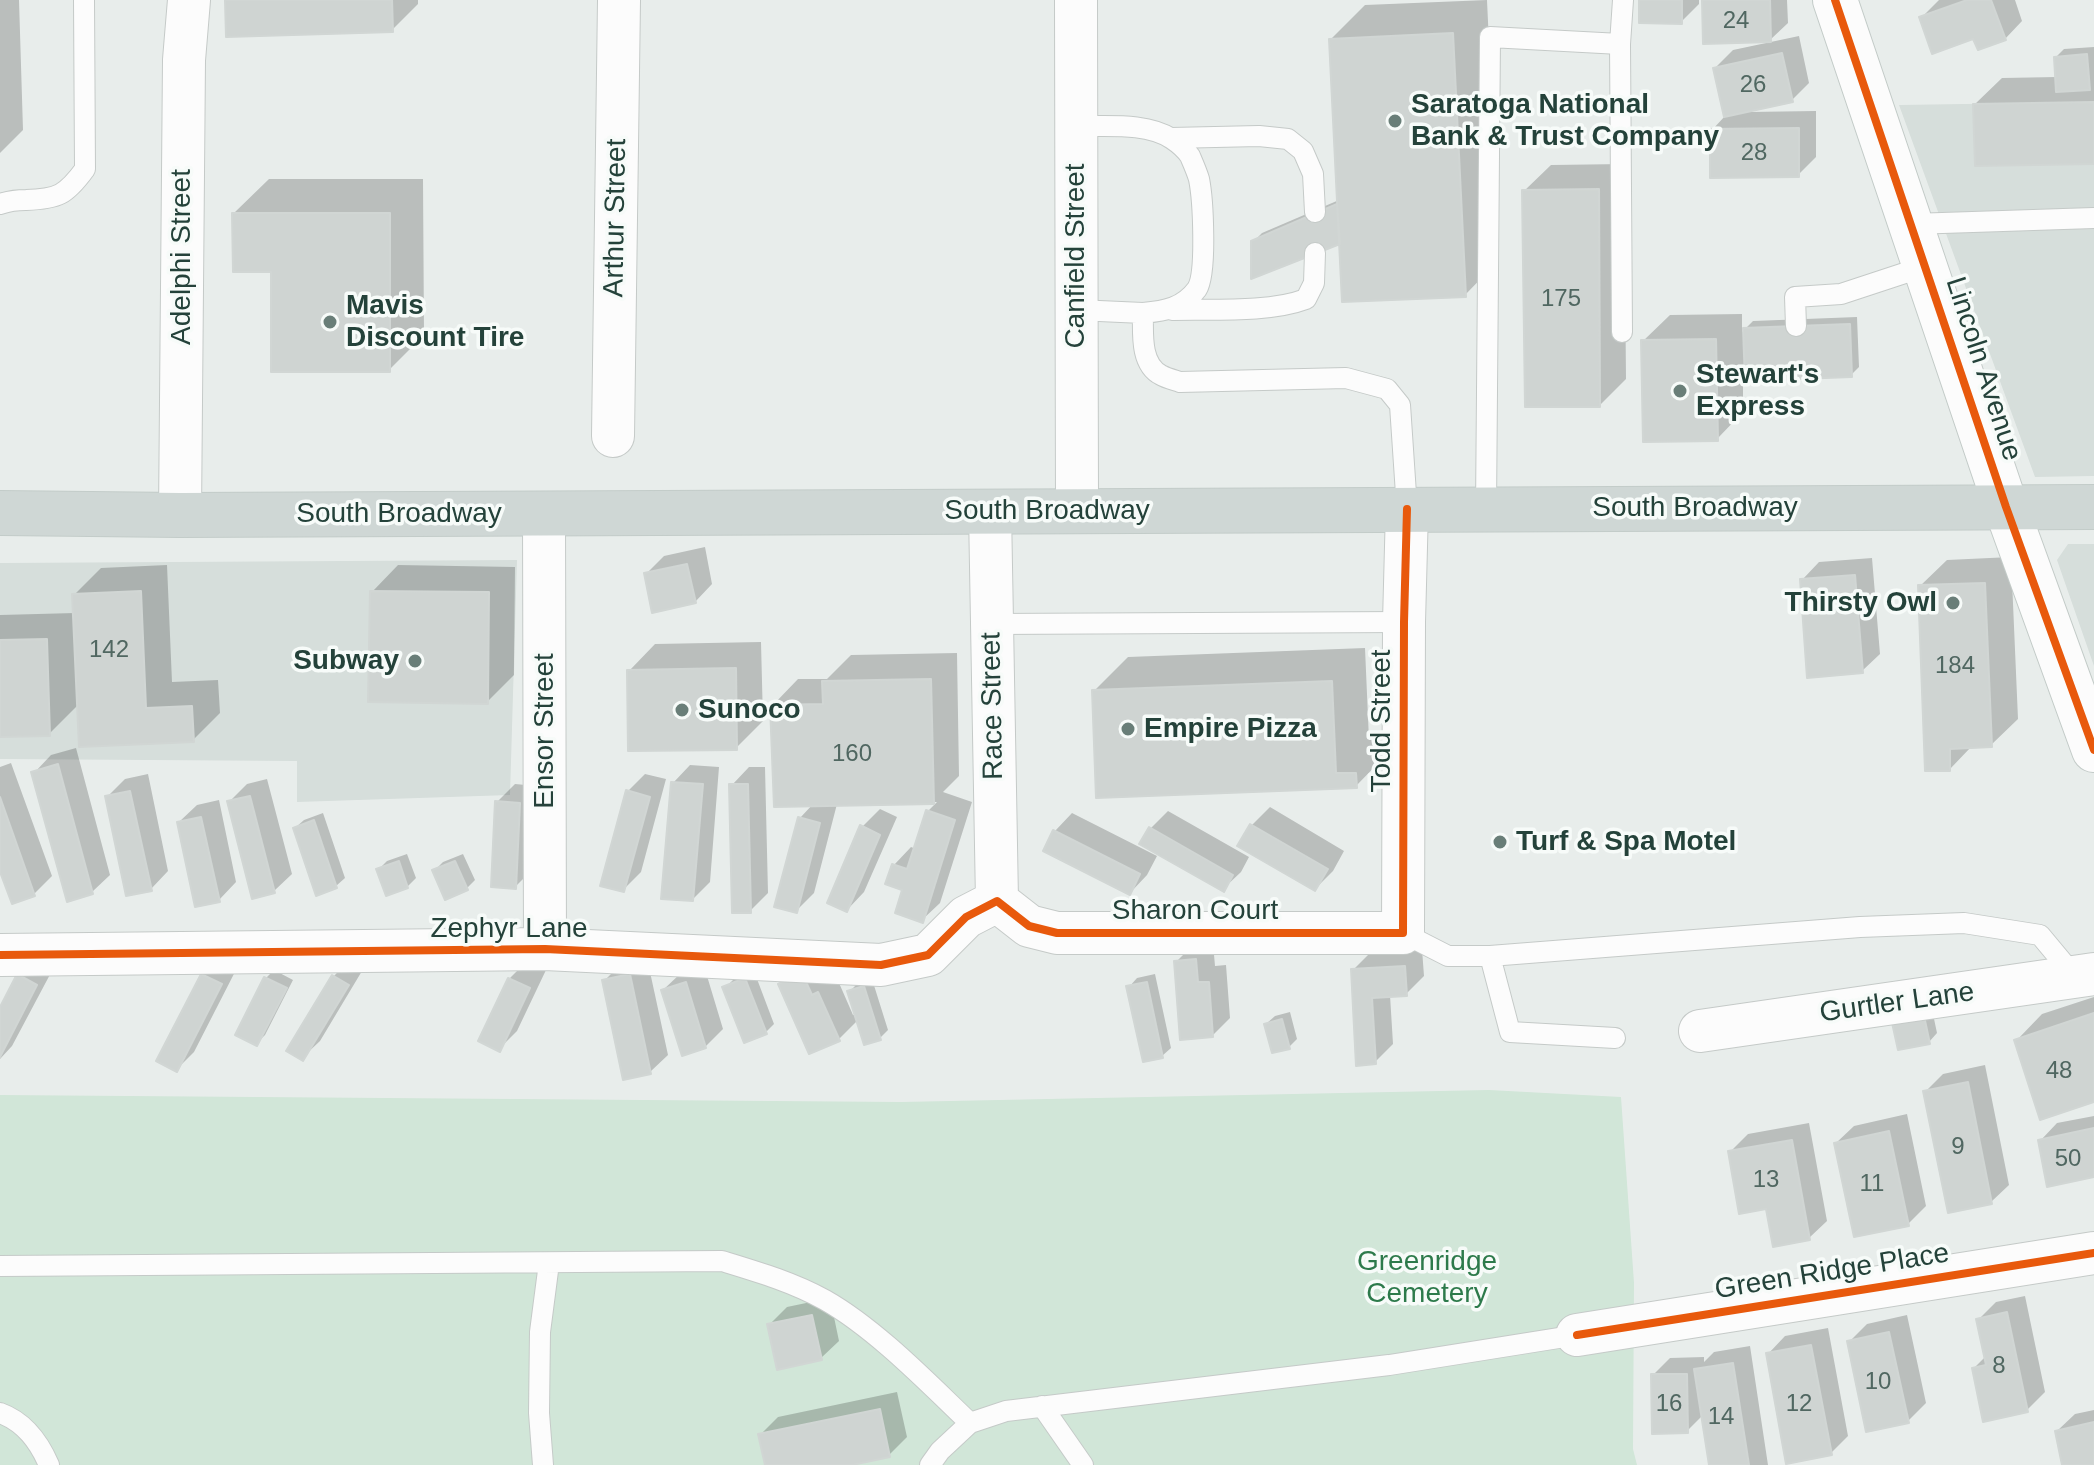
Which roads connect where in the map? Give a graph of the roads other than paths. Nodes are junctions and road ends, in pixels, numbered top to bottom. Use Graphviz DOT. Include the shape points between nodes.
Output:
graph roads {
  1 [pos="84,0"];
  2 [pos="189,0"];
  3 [pos="619,0"];
  4 [pos="1076,0"];
  5 [pos="1623,0"];
  6 [pos="1835,0"];
  7 [pos="1620,44"];
  8 [pos="1076,126"];
  9 [pos="1171,138"];
  10 [pos="0,204"];
  11 [pos="1315,212"];
  12 [pos="2094,218"];
  13 [pos="1912,224"];
  14 [pos="1315,253"];
  15 [pos="1926,266"];
  16 [pos="1077,310"];
  17 [pos="1168,310"];
  18 [pos="1143,313"];
  19 [pos="1796,326"];
  20 [pos="1622,332"];
  21 [pos="613,436"];
  22 [pos="2006,507"];
  23 [pos="2094,507"];
  24 [pos="1407,509"];
  25 [pos="1486,509"];
  26 [pos="990,511"];
  27 [pos="1077,511"];
  28 [pos="0,513"];
  29 [pos="544,514"];
  30 [pos="180,515"];
  31 [pos="1404,622"];
  32 [pos="992,624"];
  33 [pos="2094,750"];
  34 [pos="997,901"];
  35 [pos="1403,933"];
  36 [pos="545,949"];
  37 [pos="0,955"];
  38 [pos="1490,956"];
  39 [pos="2084,976"];
  40 [pos="1700,1031"];
  41 [pos="1615,1038"];
  42 [pos="2094,1253"];
  43 [pos="549,1263"];
  44 [pos="0,1266"];
  45 [pos="1577,1335"];
  46 [pos="1042,1406"];
  47 [pos="0,1413"];
  48 [pos="970,1423"];
  49 [pos="49,1465"];
  50 [pos="543,1465"];
  51 [pos="930,1465"];
  52 [pos="1083,1465"];
  1 -- 10 [label="lane" via="85,169 72,187 51,199"];
  2 -- 30 [label="street, Adelphi Street"];
  3 -- 21 [label="street, Arthur Street"];
  4 -- 8 [label="street, Canfield Street"];
  5 -- 7 [label="lane"];
  6 -- 13 [label="street, Lincoln Avenue"];
  7 -- 20 [label="lane"];
  7 -- 25 [label="lane" via="1490,37"];
  8 -- 9 [label="lane" via="1147,129"];
  8 -- 16 [label="street, Canfield Street"];
  9 -- 11 [label="lane" via="1288,139 1303,151 1313,174"];
  9 -- 17 [label="lane" via="1189,153 1199,178 1203,259 1199,286 1185,302"];
  12 -- 13 [label="lane"];
  13 -- 15 [label="street, Lincoln Avenue"];
  14 -- 17 [label="lane" via="1314,283 1306,299 1291,305"];
  15 -- 19 [label="lane" via="1841,294 1795,297"];
  15 -- 22 [label="street, Lincoln Avenue"];
  16 -- 18 [label="lane"];
  16 -- 27 [label="street, Canfield Street"];
  17 -- 18 [label="lane"];
  18 -- 24 [label="lane" via="1148,362 1158,374 1180,382 1346,378 1387,389 1400,405"];
  22 -- 23 [label="main road, South Broadway"];
  22 -- 25 [label="main road, South Broadway"];
  22 -- 33 [label="street, Lincoln Avenue"];
  24 -- 25 [label="main road, South Broadway"];
  24 -- 27 [label="main road, South Broadway"];
  24 -- 31 [label="street, Todd Street"];
  26 -- 27 [label="main road, South Broadway"];
  26 -- 29 [label="main road, South Broadway"];
  26 -- 32 [label="street, Race Street"];
  28 -- 30 [label="main road, South Broadway"];
  29 -- 30 [label="main road, South Broadway"];
  29 -- 36 [label="street, Ensor Street"];
  31 -- 32 [label="lane"];
  31 -- 35 [label="street, Todd Street"];
  32 -- 34 [label="street, Race Street"];
  34 -- 35 [label="street, Sharon Court" via="1029,926 1057,933"];
  34 -- 36 [label="street, Zephyr Lane" via="966,917 928,955 881,965"];
  35 -- 38 [label="lane" via="1448,956"];
  36 -- 37 [label="street, Zephyr Lane"];
  38 -- 39 [label="lane" via="1964,923 2040,935"];
  38 -- 41 [label="lane" via="1510,1032"];
  39 -- 40 [label="street, Gurtler Lane"];
  42 -- 45 [label="street, Green Ridge Place"];
  43 -- 44 [label="lane"];
  43 -- 48 [label="lane" via="722,1261 779,1278 827,1301 878,1338"];
  43 -- 50 [label="lane" via="540,1332"];
  45 -- 46 [label="lane" via="1389,1365"];
  46 -- 48 [label="lane"];
  46 -- 52 [label="lane"];
  47 -- 49 [label="lane" via="24,1427"];
  48 -- 51 [label="lane"];
}
